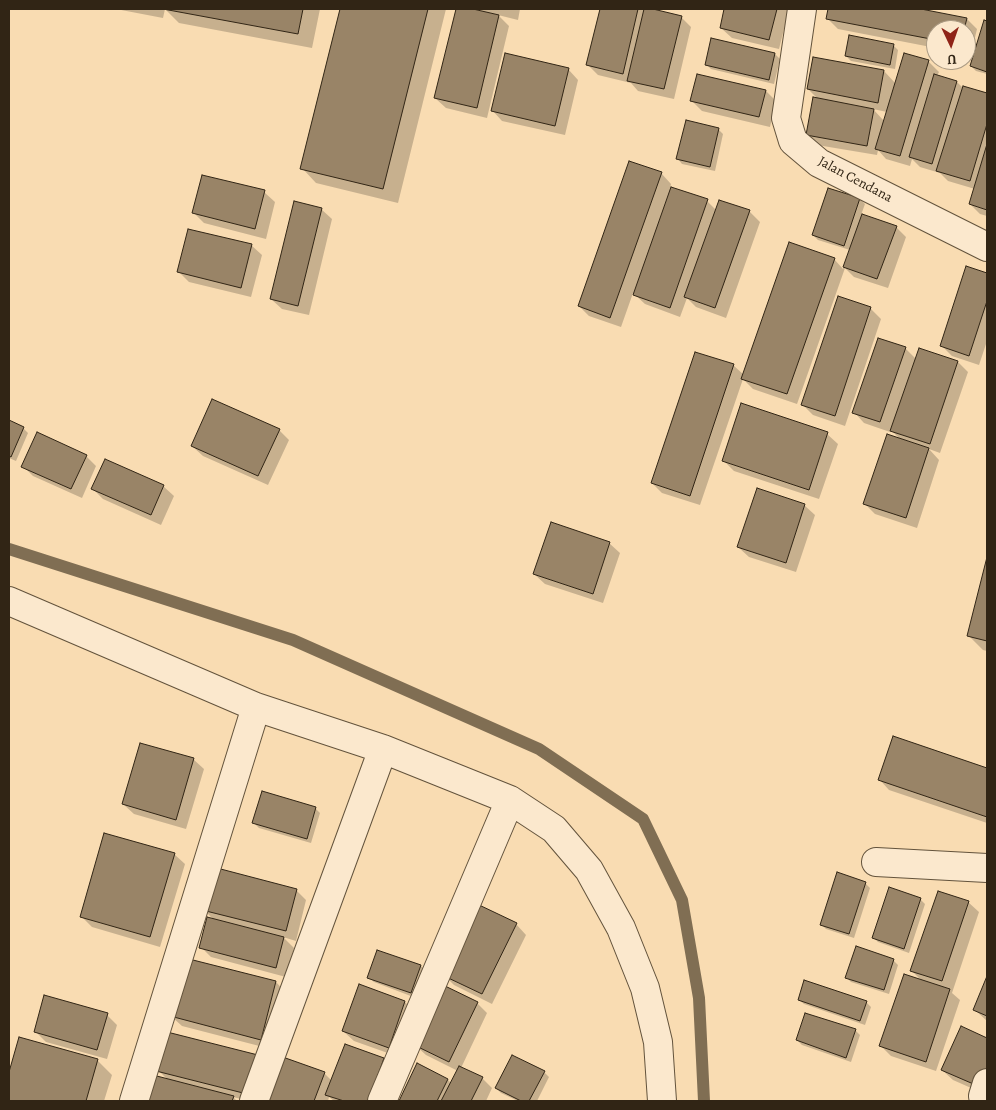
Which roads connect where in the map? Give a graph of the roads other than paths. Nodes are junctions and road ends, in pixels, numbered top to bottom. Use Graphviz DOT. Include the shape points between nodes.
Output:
graph roads {
  1 [pos="802,9"];
  2 [pos="987,247"];
  3 [pos="9,601"];
  4 [pos="256,707"];
  5 [pos="383,749"];
  6 [pos="510,800"];
  7 [pos="876,862"];
  8 [pos="987,868"];
  9 [pos="987,1083"];
  10 [pos="134,1101"];
  11 [pos="254,1101"];
  12 [pos="382,1101"];
  13 [pos="662,1101"];
  14 [pos="984,1101"];
  1 -- 2 [label="street, Jalan Cendana" via="786,118 793,141 819,163"];
  3 -- 4 [label="street"];
  4 -- 5 [label="street"];
  4 -- 10 [label="street"];
  5 -- 6 [label="street"];
  5 -- 11 [label="street"];
  6 -- 12 [label="street"];
  6 -- 13 [label="street" via="554,829 589,870 621,928 645,988 658,1042"];
  7 -- 8 [label="street"];
  9 -- 14 [label="street"];
}
